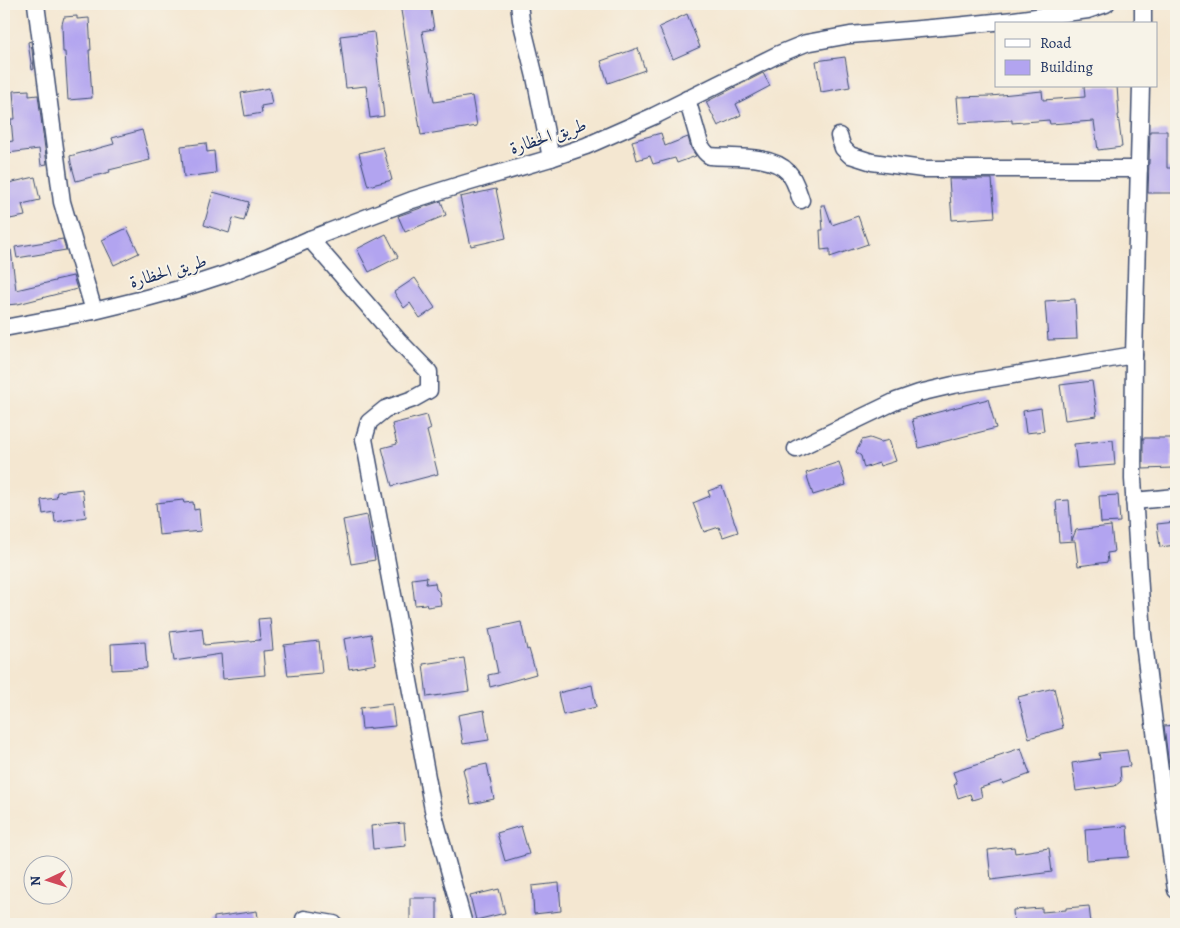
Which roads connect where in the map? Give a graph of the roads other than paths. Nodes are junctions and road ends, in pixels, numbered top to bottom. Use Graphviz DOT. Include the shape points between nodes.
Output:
graph roads {
  1 [pos="36,4"];
  2 [pos="519,4"];
  3 [pos="1106,4"];
  4 [pos="1143,4"];
  5 [pos="1142,22"];
  6 [pos="1141,88"];
  7 [pos="686,99"];
  8 [pos="839,136"];
  9 [pos="551,158"];
  10 [pos="1138,169"];
  11 [pos="801,200"];
  12 [pos="310,238"];
  13 [pos="94,311"];
  14 [pos="4,328"];
  15 [pos="1134,355"];
  16 [pos="796,449"];
  17 [pos="1176,497"];
  18 [pos="1134,501"];
  19 [pos="1175,865"];
  20 [pos="1176,890"];
  21 [pos="305,924"];
  22 [pos="334,924"];
  23 [pos="464,924"];
  1 -- 13 [label="street" via="62,202"];
  2 -- 9 [label="street"];
  3 -- 7 [label="street, طريق الحظارة" via="1088,10 1014,20 850,35 806,43"];
  4 -- 5 [label="street"];
  6 -- 10 [label="street"];
  7 -- 9 [label="street, طريق الحظارة" via="620,132"];
  7 -- 11 [label="street" via="706,154 774,162 789,173"];
  8 -- 10 [label="street" via="843,148 850,155 872,162 923,169"];
  9 -- 12 [label="street, طريق الحظارة" via="412,200"];
  10 -- 15 [label="street"];
  12 -- 13 [label="street, طريق الحظارة" via="226,274"];
  12 -- 23 [label="street" via="429,372 429,390 385,409 369,422 364,439 434,815"];
  13 -- 14 [label="street, طريق الحظارة"];
  15 -- 16 [label="street" via="919,393"];
  15 -- 18 [label="street"];
  17 -- 18 [label="street"];
  18 -- 19 [label="street" via="1143,635 1166,819"];
  19 -- 20 [label="street"];
  21 -- 22 [label="street" via="304,918"];
}
